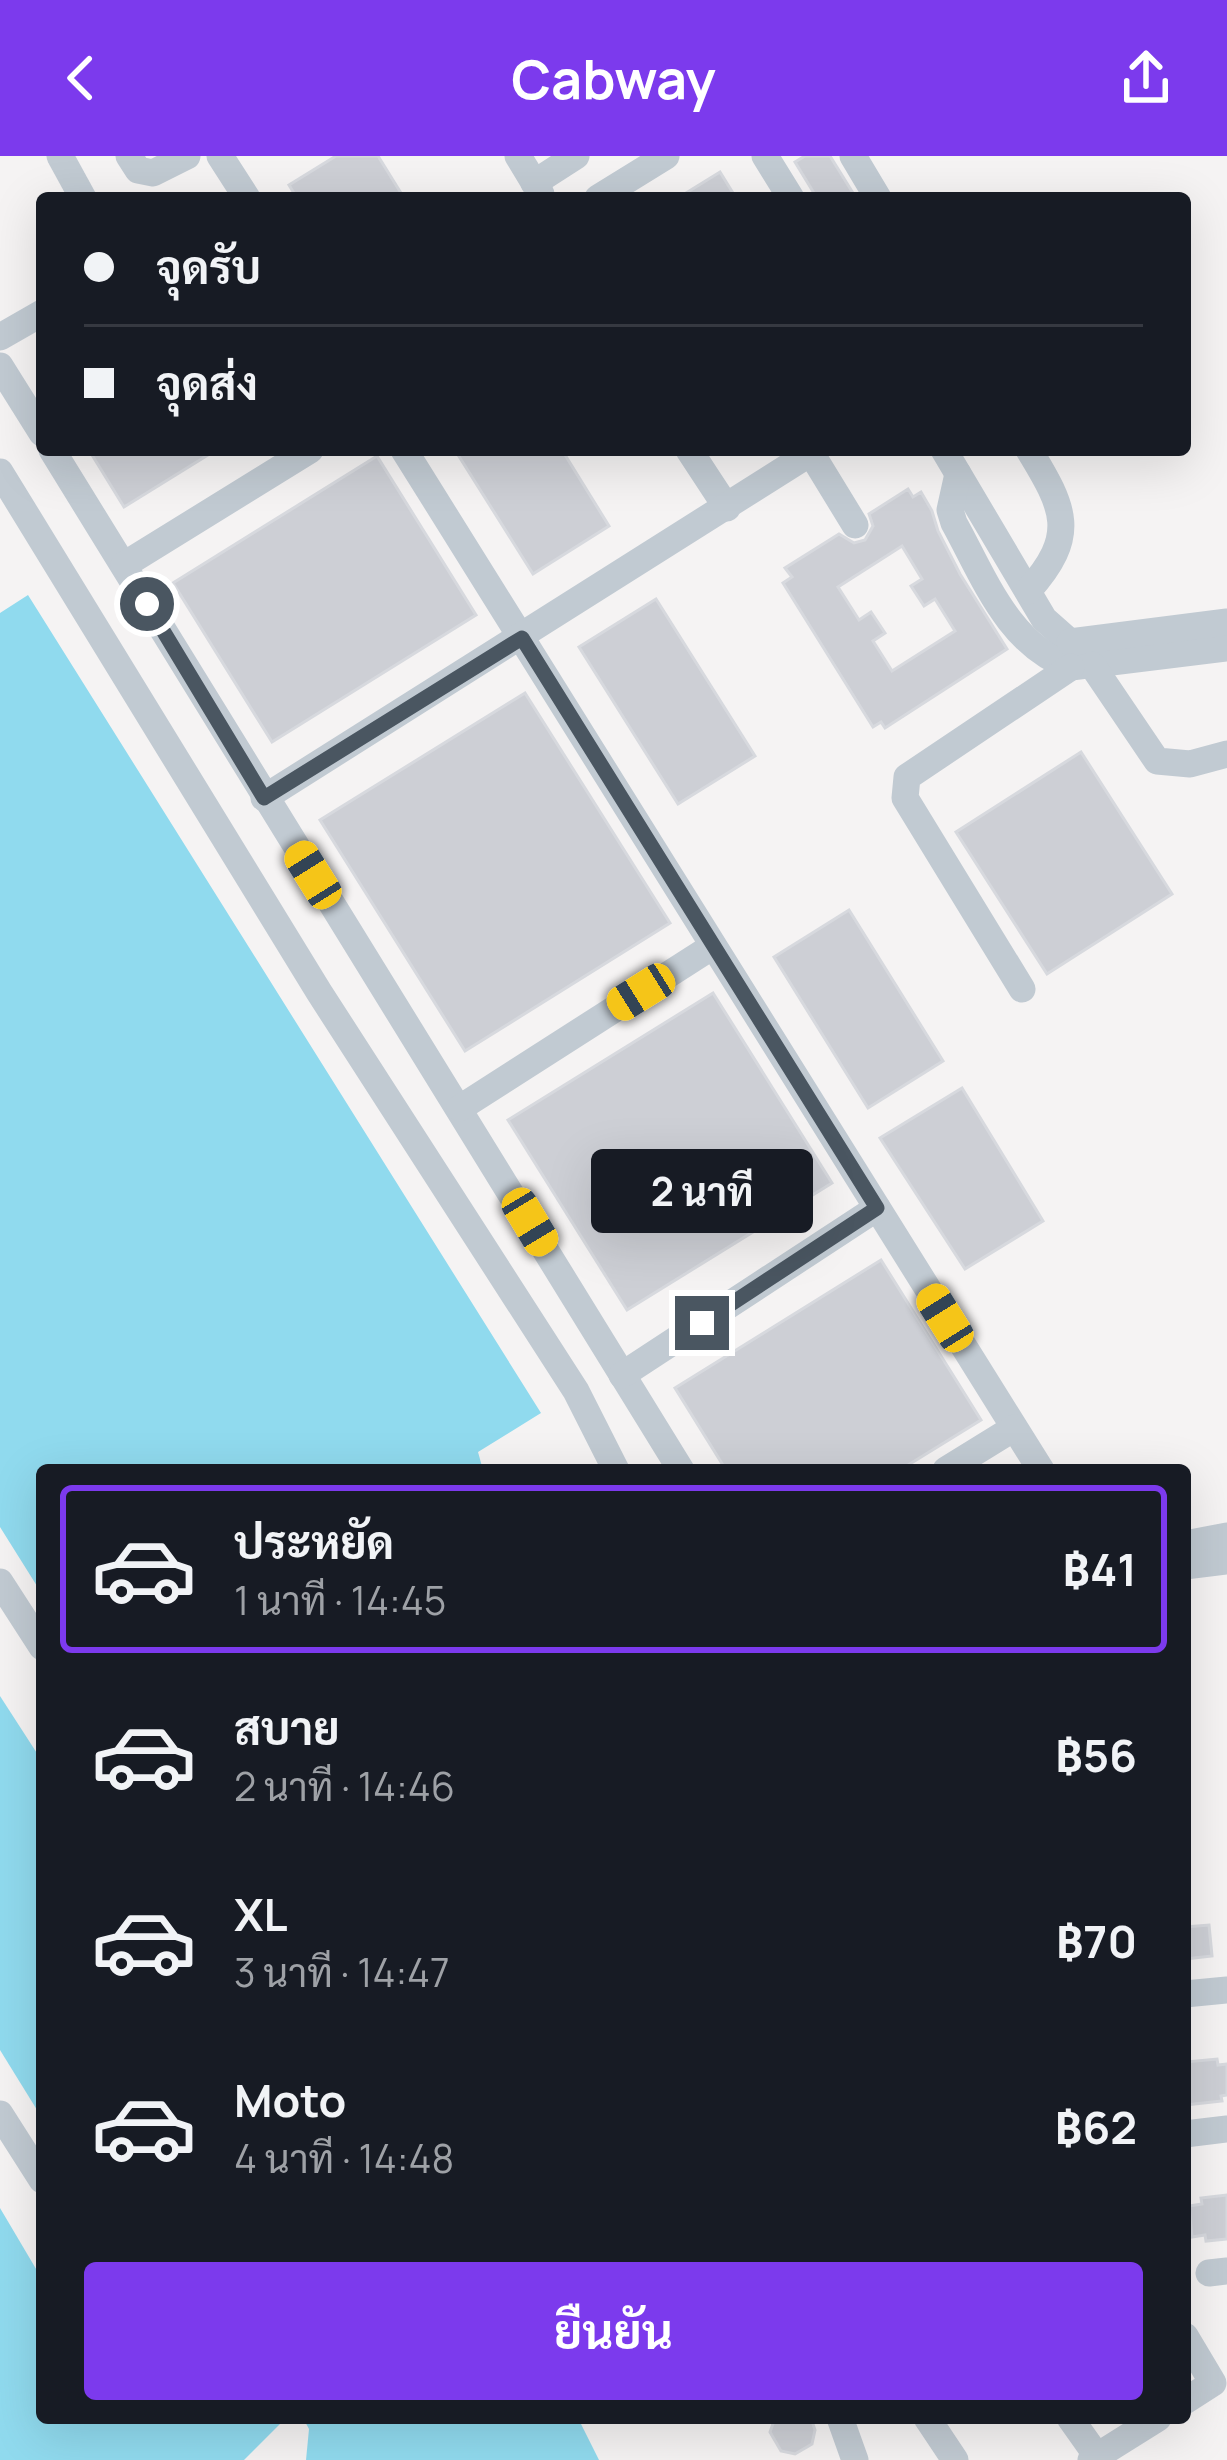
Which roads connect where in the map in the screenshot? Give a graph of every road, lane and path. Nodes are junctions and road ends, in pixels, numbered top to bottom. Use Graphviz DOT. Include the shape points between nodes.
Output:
graph roads {
  1 [pos="60,156"];
  2 [pos="129,156"];
  3 [pos="187,156"];
  4 [pos="220,156"];
  5 [pos="518,156"];
  6 [pos="576,156"];
  7 [pos="666,156"];
  8 [pos="765,156"];
  9 [pos="854,156"];
  10 [pos="539,190"];
  11 [pos="80,192"];
  12 [pos="238,192"];
  13 [pos="608,192"];
  14 [pos="787,192"];
  15 [pos="875,192"];
  16 [pos="36,316"];
  17 [pos="0,337"];
  18 [pos="0,366"];
  19 [pos="36,423"];
  20 [pos="56,456"];
  21 [pos="300,456"];
  22 [pos="408,456"];
  23 [pos="693,456"];
  24 [pos="805,456"];
  25 [pos="816,456"];
  26 [pos="1033,456"];
  27 [pos="951,462"];
  28 [pos="0,472"];
  29 [pos="727,508"];
  30 [pos="855,524"];
  31 [pos="1004,550"];
  32 [pos="124,565"];
  33 [pos="978,566"];
  34 [pos="1028,591"];
  35 [pos="1227,622"];
  36 [pos="522,638"];
  37 [pos="1227,648"];
  38 [pos="1078,658"];
  39 [pos="1227,754"];
  40 [pos="264,798"];
  41 [pos="713,946"];
  42 [pos="1022,989"];
  43 [pos="460,1108"];
  44 [pos="877,1208"];
  45 [pos="622,1375"];
  46 [pos="1014,1428"];
  47 [pos="613,1464"];
  48 [pos="677,1464"];
  49 [pos="956,1464"];
  50 [pos="1037,1464"];
  51 [pos="1227,1536"];
  52 [pos="1191,1543"];
  53 [pos="1227,1561"];
  54 [pos="1191,1564"];
  55 [pos="0,1582"];
  56 [pos="36,1638"];
  57 [pos="1227,1990"];
  58 [pos="1191,1993"];
  59 [pos="0,2114"];
  60 [pos="1227,2129"];
  61 [pos="1191,2133"];
  62 [pos="36,2171"];
  63 [pos="1191,2346"];
  64 [pos="1191,2397"];
  65 [pos="842,2424"];
  66 [pos="931,2424"];
  67 [pos="1074,2424"];
  68 [pos="1148,2424"];
  69 [pos="1094,2458"];
  70 [pos="855,2460"];
  71 [pos="955,2460"];
  1 -- 11 [label="lane"];
  2 -- 3 [label="lane" via="138,170 153,173"];
  4 -- 12 [label="lane"];
  5 -- 10 [label="lane"];
  6 -- 10 [label="lane"];
  7 -- 13 [label="lane"];
  8 -- 14 [label="lane"];
  9 -- 15 [label="lane"];
  16 -- 17 [label="lane"];
  18 -- 19 [label="lane"];
  20 -- 32 [label="lane"];
  21 -- 32 [label="lane"];
  22 -- 36 [label="lane"];
  23 -- 29 [label="lane"];
  24 -- 29 [label="lane"];
  25 -- 30 [label="lane"];
  26 -- 34 [label="lane" via="1057,496 1060,538 1053,563"];
  27 -- 31 [label="lane"];
  27 -- 33 [label="lane" via="950,511"];
  28 -- 47 [label="lane" via="256,892 576,1391"];
  29 -- 36 [label="lane"];
  31 -- 33 [label="lane"];
  31 -- 34 [label="lane"];
  32 -- 40 [label="lane"];
  33 -- 38 [label="lane" via="1006,617 1037,650"];
  34 -- 38 [label="lane"];
  35 -- 38 [label="lane"];
  36 -- 40 [label="lane"];
  36 -- 41 [label="lane"];
  37 -- 38 [label="lane"];
  38 -- 39 [label="lane" via="1157,761 1190,764"];
  38 -- 42 [label="lane" via="903,787"];
  40 -- 43 [label="lane"];
  41 -- 43 [label="lane"];
  41 -- 44 [label="lane"];
  43 -- 45 [label="lane"];
  44 -- 45 [label="lane"];
  44 -- 46 [label="lane"];
  45 -- 48 [label="lane"];
  46 -- 49 [label="lane"];
  46 -- 50 [label="lane"];
  51 -- 52 [label="lane"];
  53 -- 54 [label="lane"];
  55 -- 56 [label="lane"];
  57 -- 58 [label="lane"];
  59 -- 62 [label="lane"];
  60 -- 61 [label="lane"];
  63 -- 64 [label="lane" via="1213,2383"];
  65 -- 70 [label="lane"];
  66 -- 71 [label="lane"];
  67 -- 69 [label="lane"];
  68 -- 69 [label="lane"];
}
